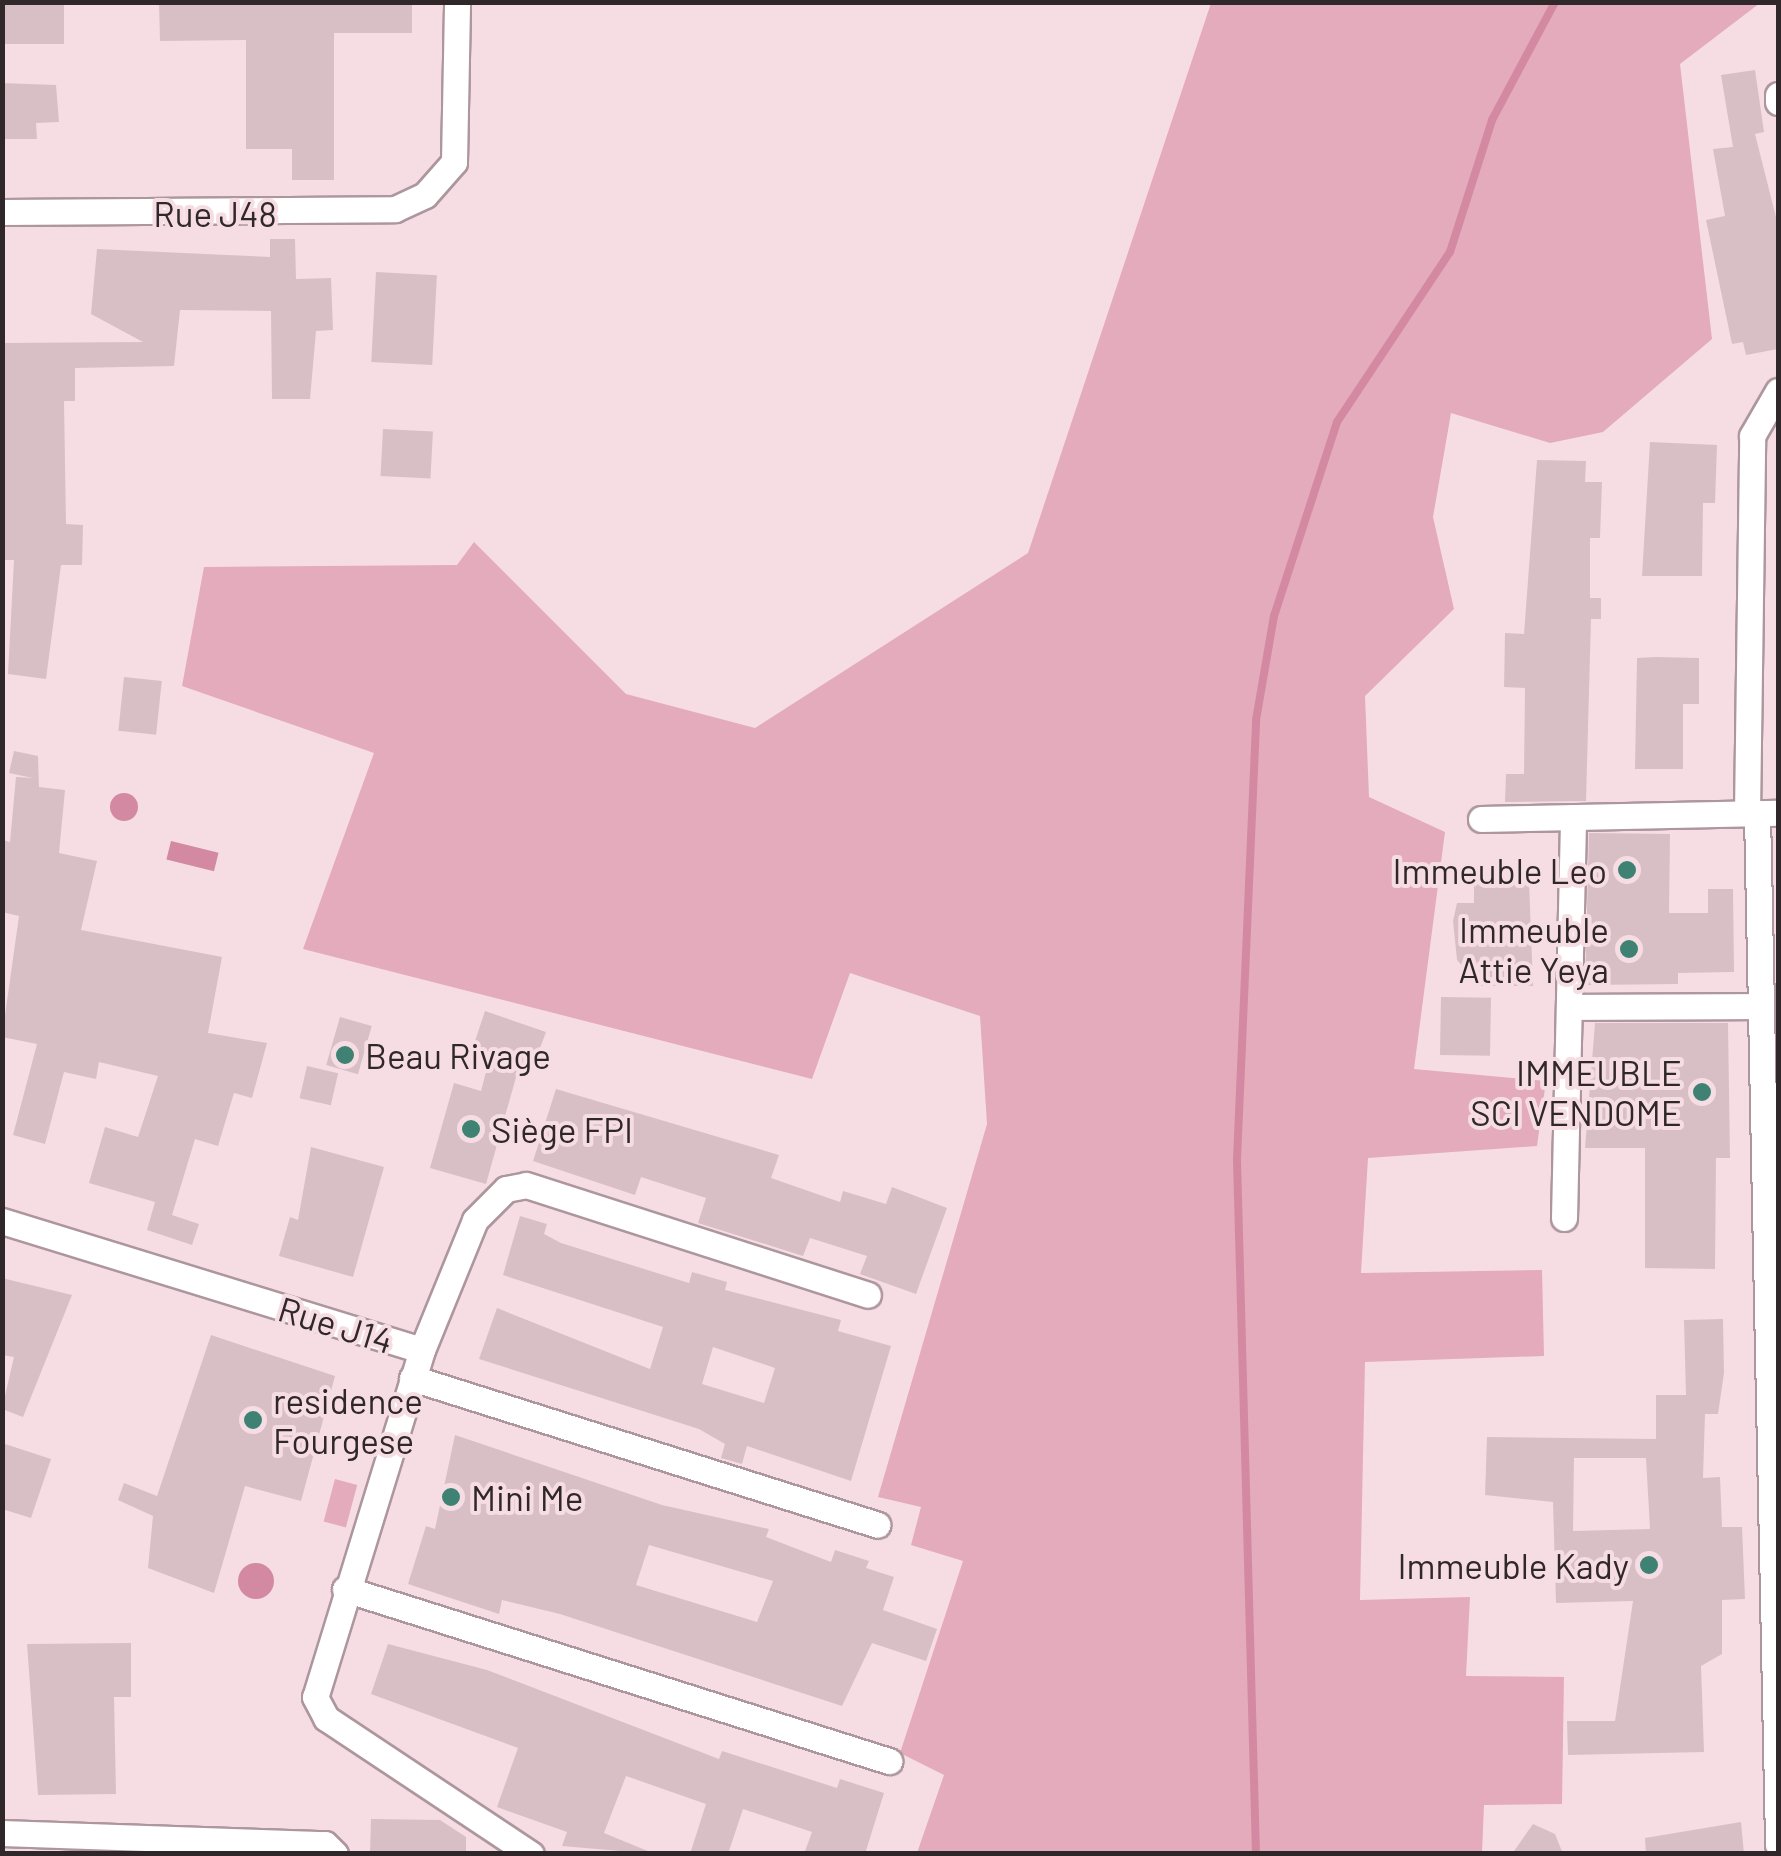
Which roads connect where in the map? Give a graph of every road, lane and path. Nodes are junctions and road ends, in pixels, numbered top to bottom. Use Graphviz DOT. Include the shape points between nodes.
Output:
graph roads {
  1 [pos="457,2"];
  2 [pos="2,212"];
  3 [pos="1778,390"];
  4 [pos="1761,813"];
  5 [pos="1573,817"];
  6 [pos="1481,820"];
  7 [pos="1762,1006"];
  8 [pos="1569,1007"];
  9 [pos="1564,1218"];
  10 [pos="2,1221"];
  11 [pos="868,1294"];
  12 [pos="422,1350"];
  13 [pos="412,1378"];
  14 [pos="877,1525"];
  15 [pos="345,1589"];
  16 [pos="889,1761"];
  17 [pos="2,1833"];
  18 [pos="1778,1841"];
  19 [pos="335,1854"];
  20 [pos="531,1854"];
  1 -- 2 [label="street, Rue J48" via="456,152 448,176 425,195 365,214"];
  3 -- 4 [label="street" via="1752,436"];
  4 -- 5 [label="street"];
  4 -- 7 [label="street"];
  5 -- 6 [label="street"];
  5 -- 8 [label="street"];
  7 -- 8 [label="street"];
  7 -- 18 [label="street"];
  8 -- 9 [label="street"];
  10 -- 12 [label="street, Rue J14"];
  11 -- 12 [label="street" via="526,1184 506,1189 475,1220"];
  12 -- 13 [label="street, Rue J14"];
  13 -- 14 [label="street"];
  13 -- 15 [label="street, Rue J14"];
  15 -- 16 [label="street"];
  15 -- 20 [label="street, Rue J14" via="315,1690 320,1712"];
  17 -- 19 [label="street" via="325,1844"];
}
